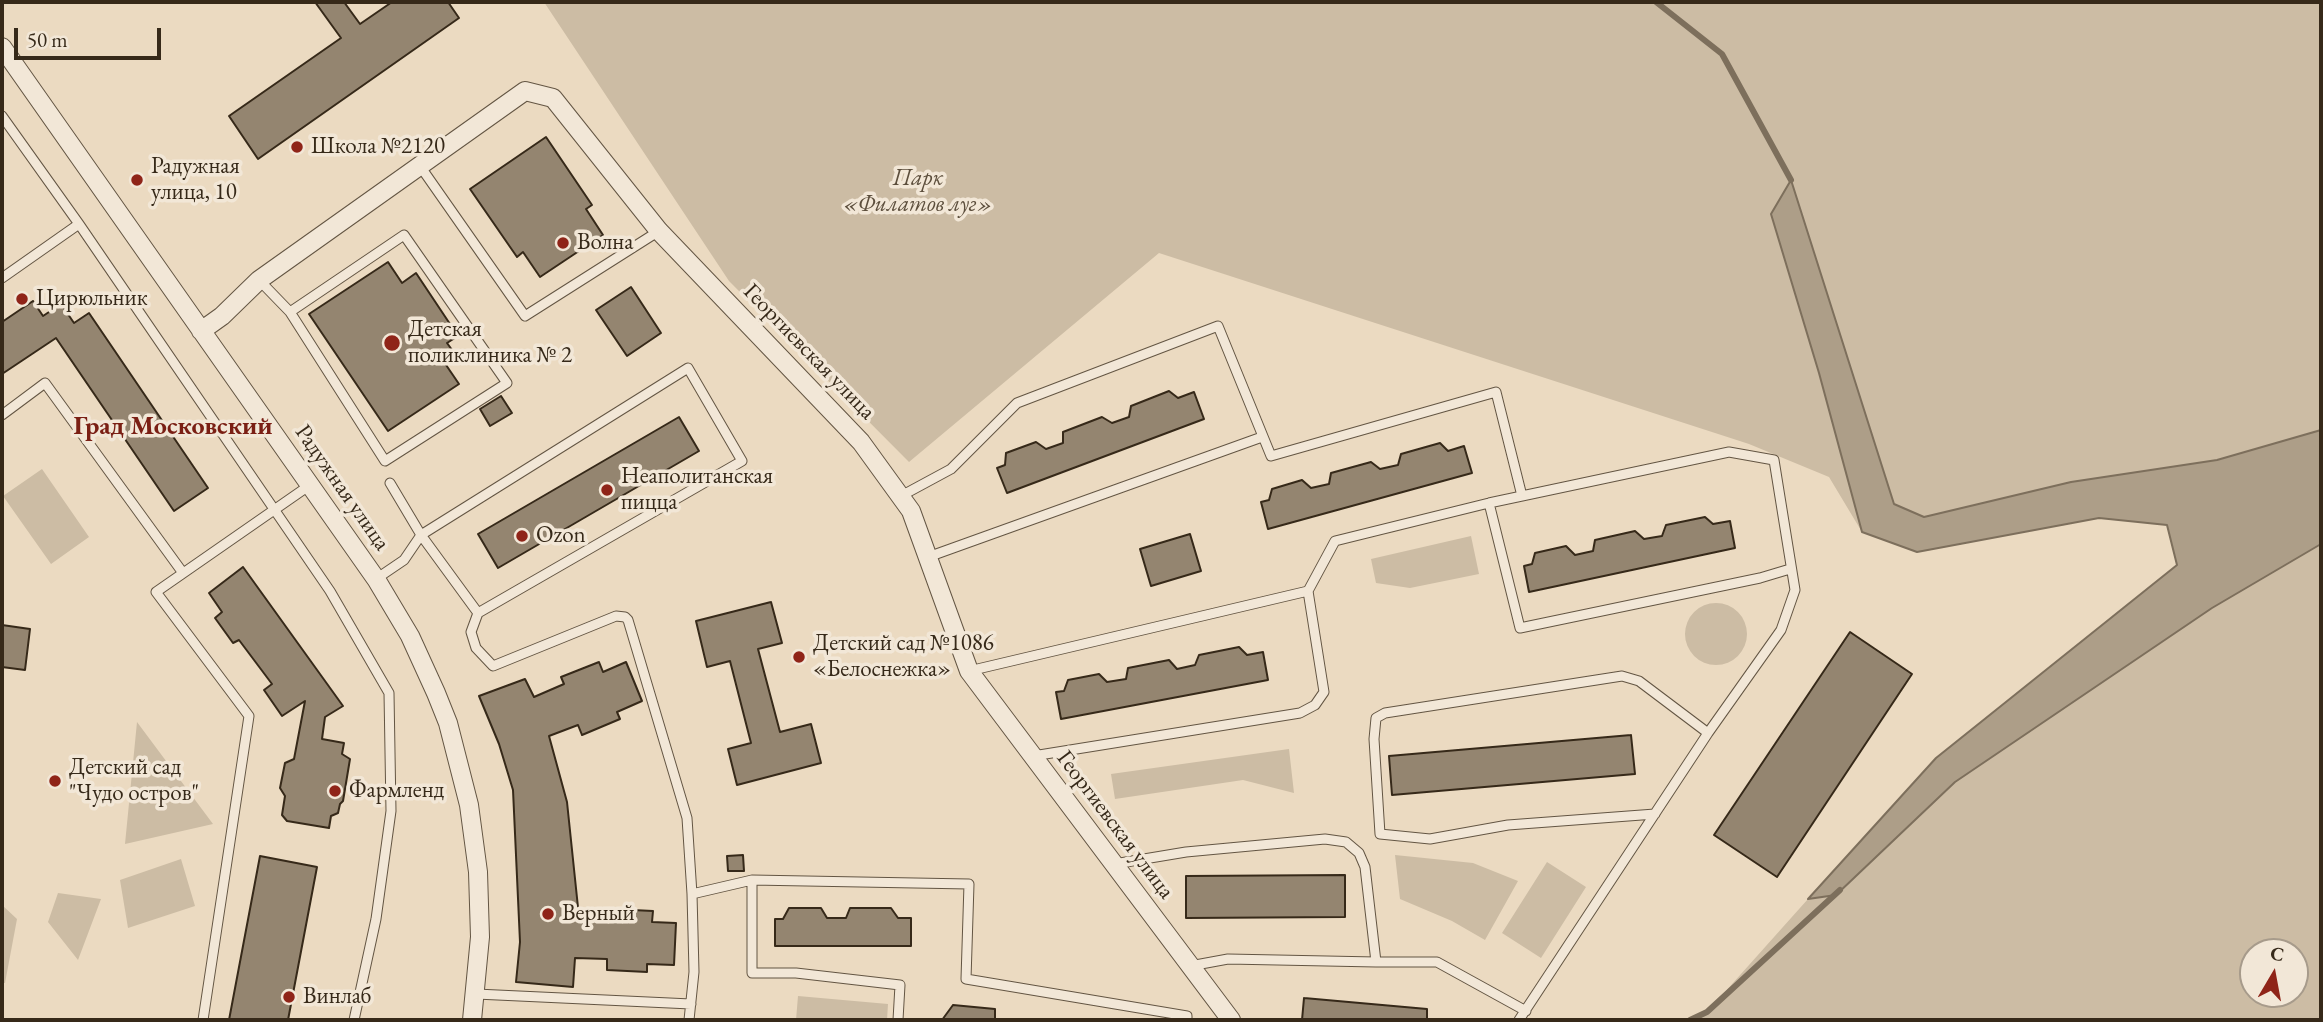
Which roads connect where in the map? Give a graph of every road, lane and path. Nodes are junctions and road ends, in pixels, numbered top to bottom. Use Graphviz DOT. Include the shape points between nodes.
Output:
graph roads {
  1 [pos="2,47"];
  2 [pos="2,116"];
  3 [pos="420,166"];
  4 [pos="79,224"];
  5 [pos="659,231"];
  6 [pos="2,278"];
  7 [pos="258,280"];
  8 [pos="290,312"];
  9 [pos="201,331"];
  10 [pos="2,415"];
  11 [pos="1262,437"];
  12 [pos="390,483"];
  13 [pos="310,485"];
  14 [pos="901,496"];
  15 [pos="1522,496"];
  16 [pos="1489,503"];
  17 [pos="274,510"];
  18 [pos="421,535"];
  19 [pos="928,558"];
  20 [pos="1790,569"];
  21 [pos="183,573"];
  22 [pos="376,579"];
  23 [pos="1308,591"];
  24 [pos="478,613"];
  25 [pos="970,671"];
  26 [pos="1708,733"];
  27 [pos="1033,756"];
  28 [pos="1655,814"];
  29 [pos="1114,863"];
  30 [pos="752,880"];
  31 [pos="692,894"];
  32 [pos="1376,961"];
  33 [pos="1190,966"];
  34 [pos="476,994"];
  35 [pos="691,1004"];
  36 [pos="1526,1011"];
  37 [pos="202,1020"];
  38 [pos="354,1020"];
  39 [pos="472,1020"];
  40 [pos="689,1020"];
  41 [pos="898,1020"];
  42 [pos="1187,1020"];
  43 [pos="1231,1020"];
  44 [pos="1519,1020"];
  1 -- 9 [label="street, Радужная улица"];
  2 -- 4 [label="lane"];
  3 -- 5 [label="street, Георгиевская улица" via="525,92 553,98"];
  3 -- 5 [label="lane" via="525,316"];
  3 -- 7 [label="street, Георгиевская улица"];
  4 -- 6 [label="lane"];
  4 -- 17 [label="lane"];
  5 -- 14 [label="street, Георгиевская улица" via="861,442"];
  7 -- 8 [label="lane"];
  7 -- 9 [label="street, Георгиевская улица"];
  8 -- 8 [label="lane" via="404,235 507,383 385,461"];
  9 -- 13 [label="street, Радужная улица"];
  10 -- 21 [label="lane" via="46,383"];
  11 -- 14 [label="lane" via="1218,326 1017,403 951,469"];
  11 -- 15 [label="lane" via="1271,456 1496,392"];
  11 -- 19 [label="lane"];
  12 -- 18 [label="lane"];
  13 -- 17 [label="lane"];
  13 -- 22 [label="street, Радужная улица"];
  14 -- 19 [label="street, Георгиевская улица"];
  15 -- 16 [label="lane"];
  15 -- 20 [label="lane" via="1729,452 1774,460"];
  16 -- 20 [label="lane" via="1520,628"];
  16 -- 23 [label="lane" via="1335,541"];
  17 -- 21 [label="lane"];
  17 -- 38 [label="lane" via="330,591 390,693 391,811 376,919"];
  18 -- 22 [label="lane" via="404,560"];
  18 -- 24 [label="lane"];
  18 -- 24 [label="lane" via="688,368 742,461"];
  19 -- 25 [label="street, Георгиевская улица"];
  20 -- 26 [label="lane" via="1795,590 1781,630"];
  21 -- 37 [label="lane" via="156,592 249,716"];
  22 -- 34 [label="street, Радужная улица" via="410,636 436,693 465,783 478,872"];
  23 -- 25 [label="lane"];
  23 -- 27 [label="lane" via="1324,692 1315,705 1300,713"];
  24 -- 31 [label="lane" via="471,632 476,648 493,666 625,617 685,807"];
  25 -- 27 [label="street, Георгиевская улица"];
  26 -- 28 [label="lane"];
  26 -- 28 [label="lane" via="1639,681 1622,676 1376,718 1380,834 1430,839 1508,825"];
  27 -- 29 [label="street, Георгиевская улица"];
  28 -- 36 [label="lane"];
  29 -- 32 [label="lane" via="1325,839 1346,842 1359,853 1365,867"];
  29 -- 33 [label="street, Георгиевская улица"];
  30 -- 31 [label="lane"];
  30 -- 41 [label="lane" via="752,973 796,973 900,985"];
  30 -- 42 [label="lane" via="969,884 966,979 1187,1016"];
  31 -- 35 [label="lane"];
  32 -- 33 [label="lane" via="1228,959"];
  32 -- 36 [label="lane" via="1437,962"];
  33 -- 43 [label="street, Георгиевская улица"];
  34 -- 35 [label="lane"];
  34 -- 39 [label="street, Радужная улица"];
  35 -- 40 [label="lane"];
  36 -- 44 [label="lane"];
}
